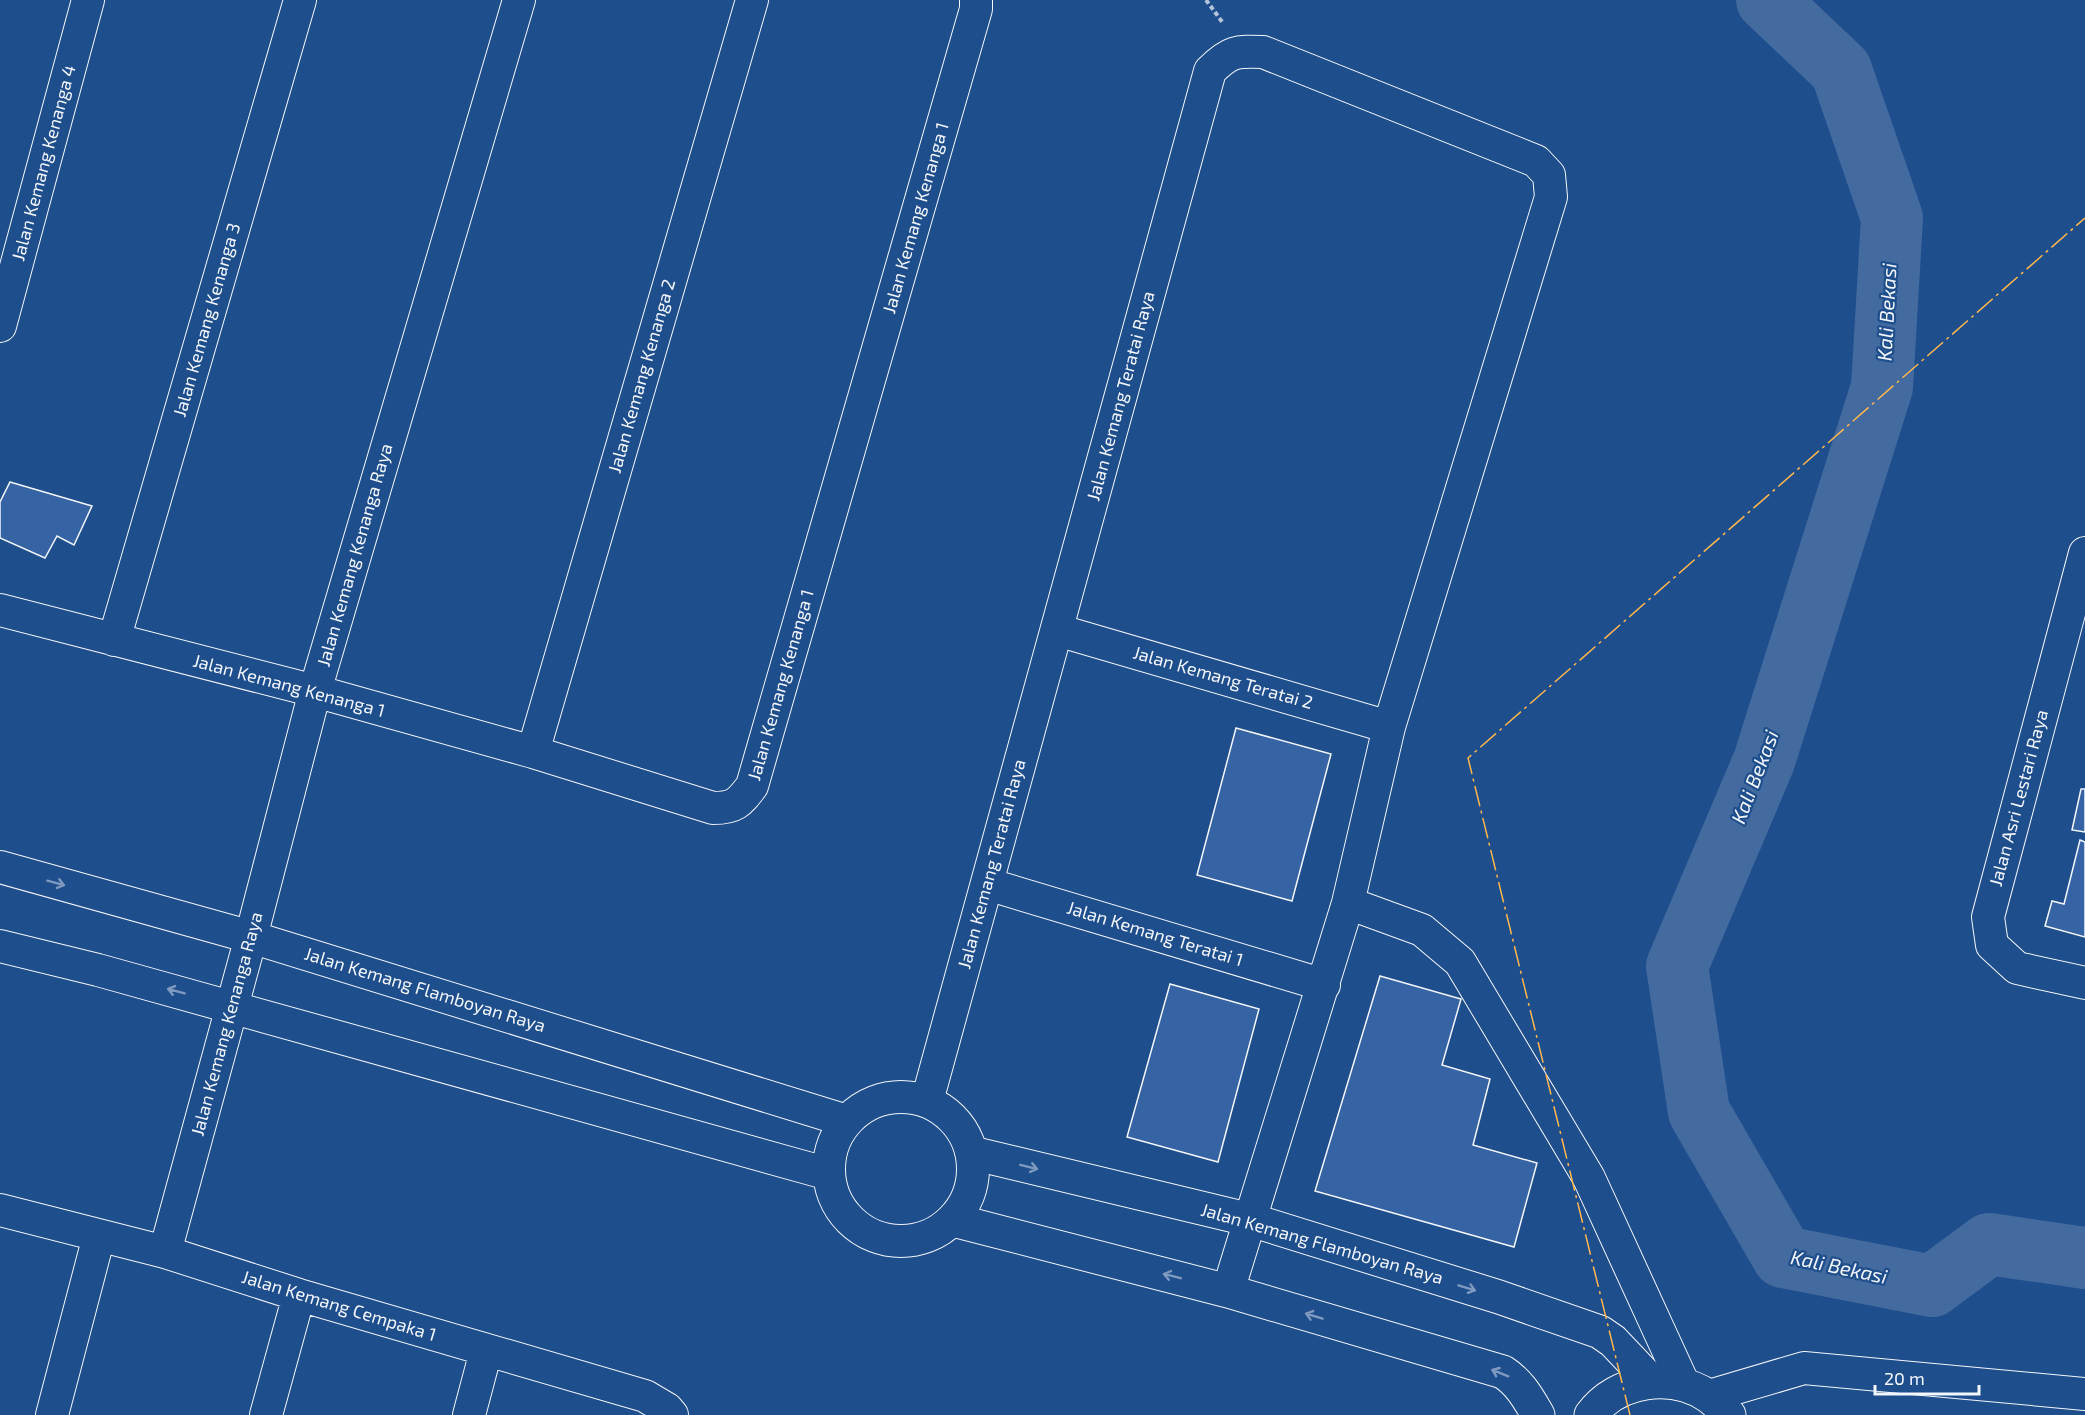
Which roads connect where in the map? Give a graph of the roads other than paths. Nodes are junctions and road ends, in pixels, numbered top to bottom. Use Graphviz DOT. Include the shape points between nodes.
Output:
graph roads {
  1 [pos="88,0"];
  2 [pos="300,0"];
  3 [pos="519,0"];
  4 [pos="752,0"];
  5 [pos="976,0"];
  6 [pos="0,326"];
  7 [pos="2085,553"];
  8 [pos="0,610"];
  9 [pos="1057,630"];
  10 [pos="114,640"];
  11 [pos="315,691"];
  12 [pos="1389,727"];
  13 [pos="532,752"];
  14 [pos="0,867"];
  15 [pos="987,884"];
  16 [pos="1348,903"];
  17 [pos="251,937"];
  18 [pos="0,946"];
  19 [pos="2085,983"];
  20 [pos="1324,985"];
  21 [pos="232,1007"];
  22 [pos="927,1101"];
  23 [pos="847,1121"];
  24 [pos="972,1153"];
  25 [pos="829,1174"];
  26 [pos="0,1210"];
  27 [pos="953,1220"];
  28 [pos="1251,1220"];
  29 [pos="99,1236"];
  30 [pos="165,1252"];
  31 [pos="1228,1291"];
  32 [pos="299,1295"];
  33 [pos="486,1351"];
  34 [pos="1652,1381"];
  35 [pos="2085,1394"];
  36 [pos="1707,1398"];
  37 [pos="52,1415"];
  38 [pos="266,1415"];
  39 [pos="469,1415"];
  40 [pos="672,1415"];
  41 [pos="1538,1415"];
  42 [pos="1591,1415"];
  1 -- 6 [label="street, Jalan Kemang Kenanga 4"];
  2 -- 10 [label="street, Jalan Kemang Kenanga 3"];
  3 -- 11 [label="street, Jalan Kemang Kenanga Raya"];
  4 -- 13 [label="street, Jalan Kemang Kenanga 2"];
  5 -- 13 [label="street, Jalan Kemang Kenanga 1" via="752,786 742,800 729,808 713,808"];
  7 -- 19 [label="street, Jalan Asri Lestari Raya" via="1988,916 1992,945 2017,968"];
  8 -- 10 [label="street, Jalan Kemang Kenanga 1"];
  9 -- 12 [label="street, Jalan Kemang Teratai 2"];
  9 -- 12 [label="street, Jalan Kemang Teratai Raya" via="1210,71 1222,59 1239,51 1263,52 1536,161 1549,175 1551,197"];
  9 -- 15 [label="street, Jalan Kemang Teratai Raya"];
  10 -- 11 [label="street, Jalan Kemang Kenanga 1"];
  11 -- 13 [label="street, Jalan Kemang Kenanga 1"];
  11 -- 17 [label="street, Jalan Kemang Kenanga Raya"];
  12 -- 16 [label="street"];
  14 -- 17 [label="street, Jalan Kemang Flamboyan Raya, one-way"];
  15 -- 20 [label="street, Jalan Kemang Teratai 1"];
  15 -- 22 [label="street, Jalan Kemang Teratai Raya"];
  16 -- 20 [label="street"];
  16 -- 36 [label="street" via="1422,930 1460,962 1589,1178"];
  17 -- 21 [label="street, Jalan Kemang Kenanga Raya"];
  17 -- 23 [label="street, Jalan Kemang Flamboyan Raya"];
  21 -- 18 [label="street, one-way"];
  20 -- 28 [label="street"];
  21 -- 25 [label="street"];
  21 -- 30 [label="street, Jalan Kemang Kenanga Raya"];
  22 -- 23 [label="street" via="906,1096 884,1099 864,1107"];
  22 -- 24 [label="street" via="947,1113 963,1131"];
  23 -- 25 [label="street" via="830,1155"];
  24 -- 27 [label="street" via="973,1177 967,1200"];
  24 -- 28 [label="street, Jalan Kemang Flamboyan Raya, one-way"];
  25 -- 27 [label="street" via="836,1201 853,1223 877,1238 904,1242 931,1236"];
  26 -- 29 [label="street, Jalan Kemang Cempaka 1"];
  31 -- 27 [label="street, one-way"];
  28 -- 31 [label="street"];
  28 -- 34 [label="street, Jalan Kemang Flamboyan Raya, one-way" via="1600,1332"];
  29 -- 30 [label="street, Jalan Kemang Cempaka 1"];
  29 -- 37 [label="street"];
  30 -- 32 [label="street, Jalan Kemang Cempaka 1"];
  41 -- 31 [label="street, one-way" via="1523,1390 1503,1372"];
  32 -- 33 [label="street, Jalan Kemang Cempaka 1"];
  32 -- 38 [label="street"];
  33 -- 39 [label="street"];
  33 -- 40 [label="street, Jalan Kemang Cempaka 1" via="645,1396"];
  34 -- 36 [label="street"];
  34 -- 42 [label="street" via="1619,1391"];
  35 -- 36 [label="street" via="1804,1368"];
}
